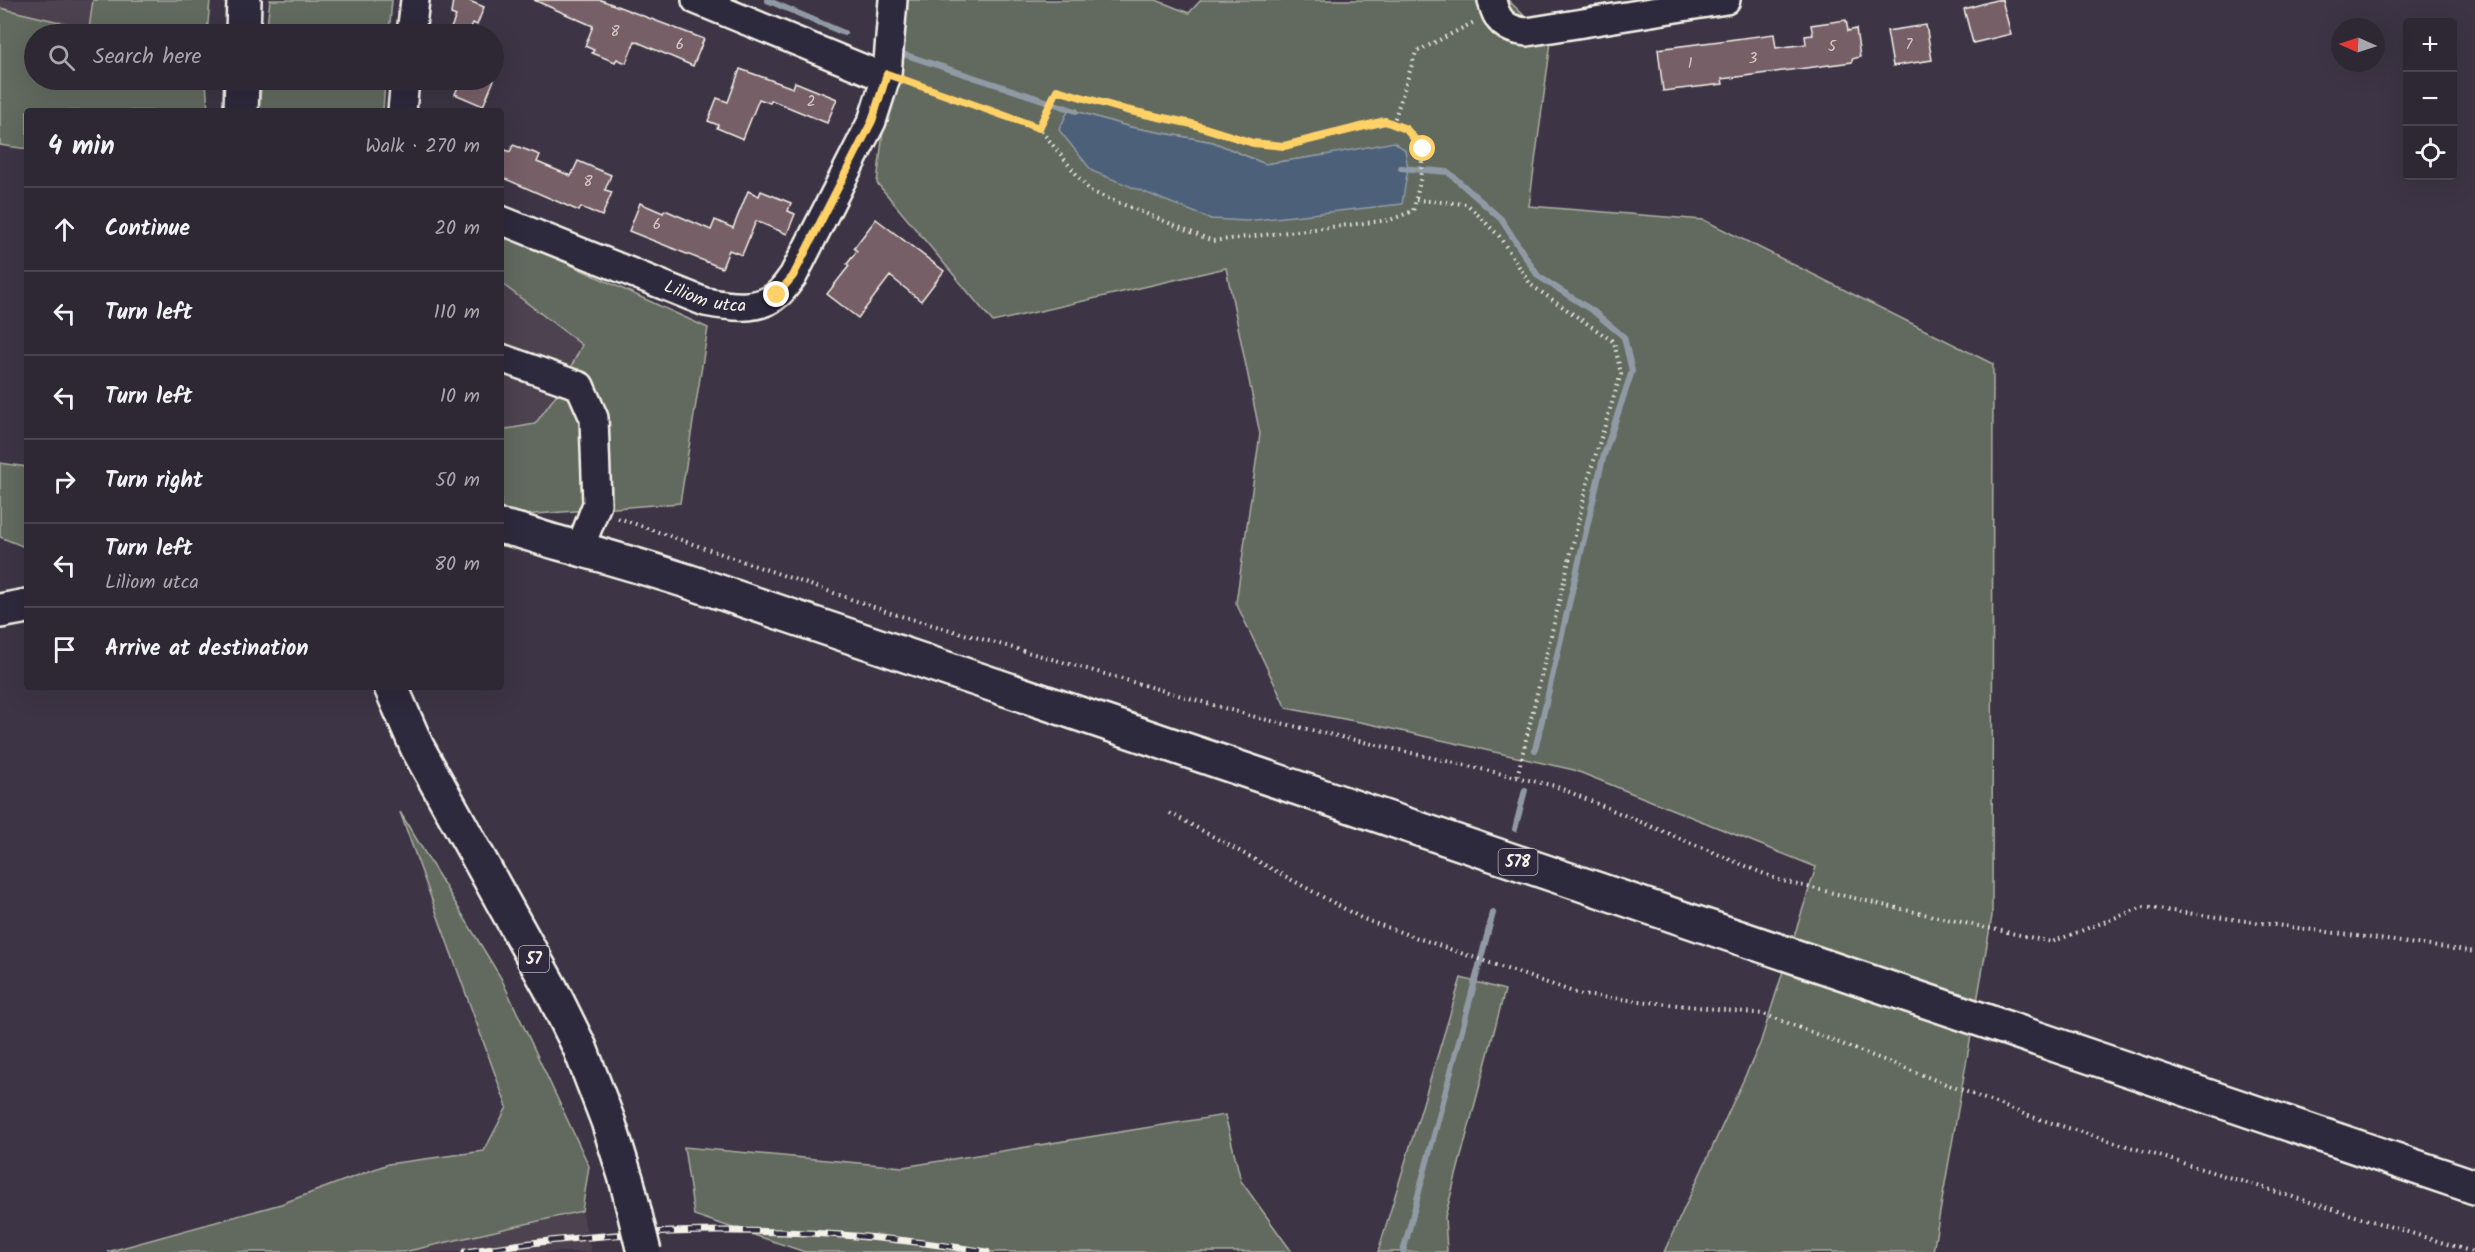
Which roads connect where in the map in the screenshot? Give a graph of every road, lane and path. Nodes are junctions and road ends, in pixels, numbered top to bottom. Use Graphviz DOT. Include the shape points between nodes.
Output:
graph roads {
  1 [pos="244,0"];
  2 [pos="415,0"];
  3 [pos="696,0"];
  4 [pos="893,0"];
  5 [pos="1726,0"];
  6 [pos="1493,5"];
  7 [pos="243,24"];
  8 [pos="412,24"];
  9 [pos="886,76"];
  10 [pos="242,90"];
  11 [pos="404,90"];
  12 [pos="241,108"];
  13 [pos="402,108"];
  14 [pos="1394,124"];
  15 [pos="1039,128"];
  16 [pos="1416,200"];
  17 [pos="504,221"];
  18 [pos="504,359"];
  19 [pos="618,518"];
  20 [pos="504,527"];
  21 [pos="504,545"];
  22 [pos="569,546"];
  23 [pos="24,606"];
  24 [pos="0,610"];
  25 [pos="374,690"];
  26 [pos="393,690"];
  27 [pos="417,747"];
  28 [pos="1517,777"];
  29 [pos="1170,813"];
  30 [pos="2475,952"];
  31 [pos="2475,1187"];
  32 [pos="644,1252"];
  33 [pos="2473,1252"];
  1 -- 7 [label="main road"];
  2 -- 8 [label="street"];
  3 -- 9 [label="street"];
  4 -- 9 [label="street, Liliom utca"];
  5 -- 6 [label="street" via="1527,32 1501,23"];
  6 -- 14 [label="path" via="1416,52"];
  9 -- 15 [label="path"];
  9 -- 17 [label="street, Liliom utca" via="872,121 793,276 777,295 764,302 733,307 705,302"];
  10 -- 12 [label="main road"];
  11 -- 13 [label="street"];
  14 -- 15 [label="path" via="1385,121 1284,146 1253,143 1057,90"];
  14 -- 16 [label="path" via="1406,129 1423,149"];
  15 -- 16 [label="path" via="1090,191 1213,241 1390,220 1413,211"];
  16 -- 28 [label="path" via="1467,204 1499,236 1531,285 1614,342 1621,374 1590,473"];
  18 -- 22 [label="street" via="580,386 594,418 597,504"];
  19 -- 28 [label="path" via="894,614 1259,718"];
  20 -- 22 [label="main road, 578"];
  21 -- 22 [label="main road, 578"];
  22 -- 31 [label="main road, 578" via="704,587"];
  23 -- 24 [label="main road"];
  25 -- 27 [label="main road, 57"];
  26 -- 27 [label="main road, 57"];
  27 -- 32 [label="main road, 57, bridge" via="580,1048 608,1121"];
  28 -- 30 [label="path" via="1555,786 1779,880 2052,942 2143,907"];
  29 -- 33 [label="path" via="1363,919 1582,995 1764,1014 2029,1116"];
}
